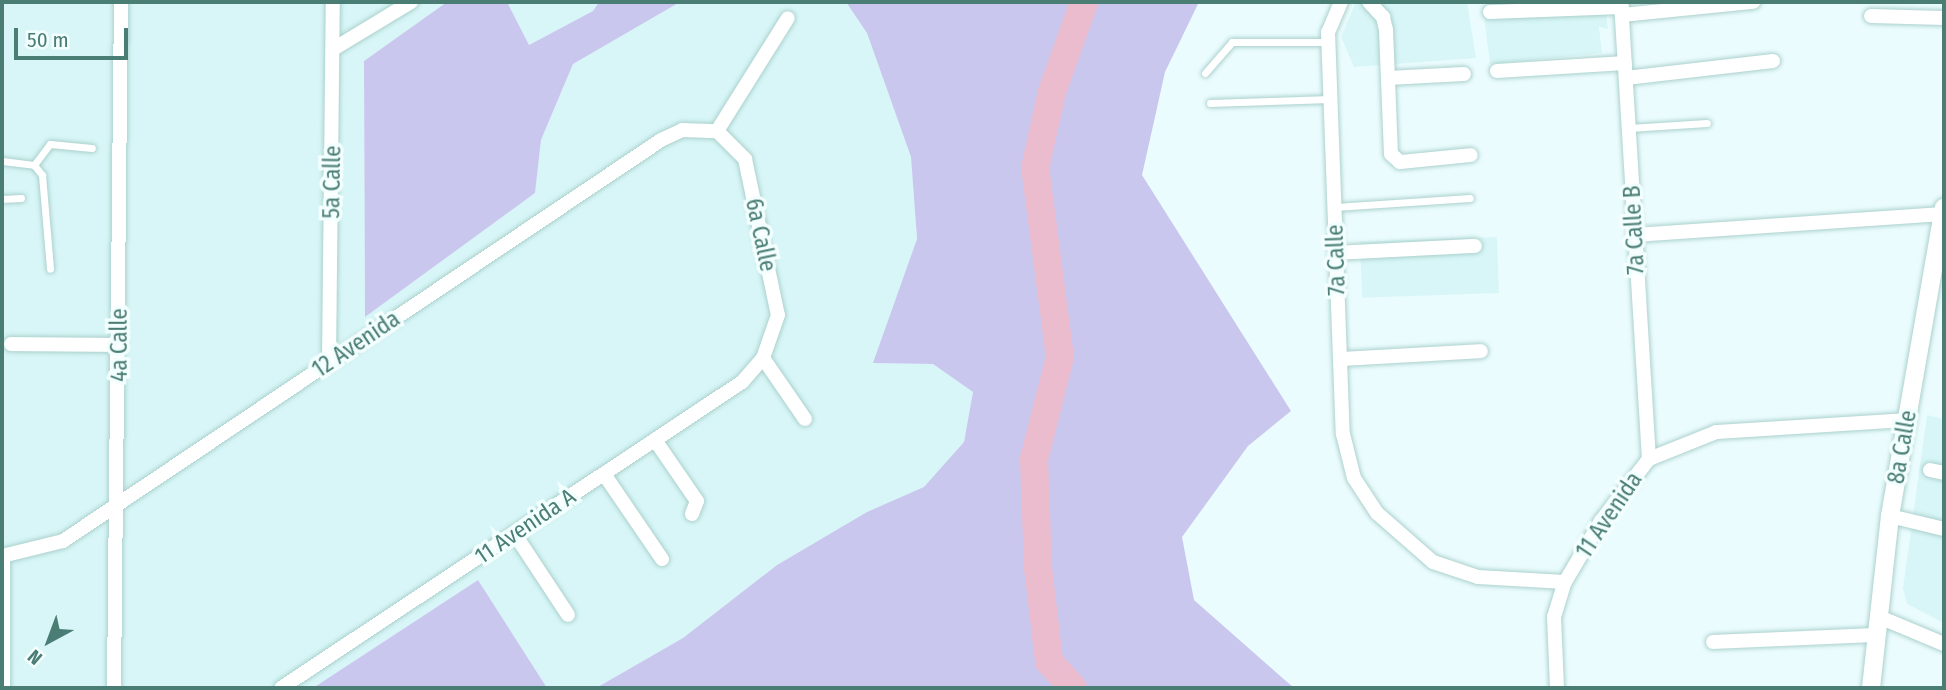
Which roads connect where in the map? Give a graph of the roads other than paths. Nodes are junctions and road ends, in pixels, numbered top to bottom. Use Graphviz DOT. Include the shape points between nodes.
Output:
graph roads {
  1 [pos="121,2"];
  2 [pos="333,2"];
  3 [pos="411,2"];
  4 [pos="1341,2"];
  5 [pos="1369,2"];
  6 [pos="1754,2"];
  7 [pos="1622,8"];
  8 [pos="1490,12"];
  9 [pos="1871,16"];
  10 [pos="788,18"];
  11 [pos="1944,18"];
  12 [pos="1328,42"];
  13 [pos="335,48"];
  14 [pos="1773,61"];
  15 [pos="1497,71"];
  16 [pos="1626,71"];
  17 [pos="1205,73"];
  18 [pos="1464,74"];
  19 [pos="1388,78"];
  20 [pos="1330,99"];
  21 [pos="1210,103"];
  22 [pos="1707,123"];
  23 [pos="1629,128"];
  24 [pos="713,130"];
  25 [pos="92,148"];
  26 [pos="1471,155"];
  27 [pos="2,161"];
  28 [pos="34,165"];
  29 [pos="21,198"];
  30 [pos="1470,198"];
  31 [pos="2,199"];
  32 [pos="1334,207"];
  33 [pos="1944,211"];
  34 [pos="1634,235"];
  35 [pos="1475,246"];
  36 [pos="1336,253"];
  37 [pos="50,269"];
  38 [pos="11,344"];
  39 [pos="119,345"];
  40 [pos="1481,351"];
  41 [pos="763,358"];
  42 [pos="1340,359"];
  43 [pos="329,362"];
  44 [pos="805,419"];
  45 [pos="1906,420"];
  46 [pos="655,440"];
  47 [pos="1649,459"];
  48 [pos="604,474"];
  49 [pos="118,506"];
  50 [pos="1377,513"];
  51 [pos="692,514"];
  52 [pos="1890,516"];
  53 [pos="1944,529"];
  54 [pos="514,533"];
  55 [pos="2,556"];
  56 [pos="662,559"];
  57 [pos="1565,582"];
  58 [pos="568,615"];
  59 [pos="1877,616"];
  60 [pos="1874,635"];
  61 [pos="1713,642"];
  62 [pos="1944,644"];
  63 [pos="2,688"];
  64 [pos="114,688"];
  65 [pos="281,688"];
  66 [pos="1557,688"];
  67 [pos="1871,688"];
  1 -- 39 [label="street, 4a Calle"];
  2 -- 13 [label="street, 5a Calle"];
  3 -- 13 [label="street"];
  4 -- 12 [label="street, 7a Calle"];
  5 -- 19 [label="street" via="1383,17"];
  6 -- 7 [label="street"];
  7 -- 8 [label="street"];
  7 -- 16 [label="street, 7a Calle B"];
  9 -- 11 [label="street"];
  10 -- 24 [label="street"];
  12 -- 17 [label="lane" via="1232,42"];
  12 -- 20 [label="street, 7a Calle"];
  13 -- 43 [label="street, 5a Calle"];
  14 -- 16 [label="street"];
  15 -- 16 [label="street"];
  16 -- 23 [label="street, 7a Calle B"];
  18 -- 19 [label="street"];
  19 -- 26 [label="street" via="1394,159"];
  20 -- 21 [label="lane"];
  20 -- 32 [label="street, 7a Calle"];
  22 -- 23 [label="lane"];
  23 -- 34 [label="street, 7a Calle B"];
  24 -- 41 [label="street, 6a Calle" via="745,159 778,314"];
  24 -- 43 [label="street, 12 Avenida" via="682,130 661,140"];
  25 -- 28 [label="lane" via="50,144"];
  27 -- 28 [label="lane"];
  28 -- 37 [label="lane" via="42,175"];
  29 -- 31 [label="lane"];
  30 -- 32 [label="lane"];
  32 -- 36 [label="street, 7a Calle"];
  33 -- 34 [label="street"];
  33 -- 45 [label="street, 8a Calle"];
  34 -- 47 [label="street, 7a Calle B"];
  35 -- 36 [label="street"];
  36 -- 42 [label="street, 7a Calle"];
  38 -- 39 [label="street"];
  39 -- 49 [label="street, 4a Calle"];
  40 -- 42 [label="street"];
  41 -- 44 [label="street"];
  41 -- 46 [label="street, 11 Avenida A" via="742,382"];
  42 -- 50 [label="street, 7a Calle" via="1343,434 1354,478"];
  43 -- 49 [label="street, 12 Avenida"];
  45 -- 47 [label="street, 11 Avenida" via="1716,432"];
  45 -- 52 [label="street, 8a Calle"];
  46 -- 48 [label="street, 11 Avenida A"];
  46 -- 51 [label="street" via="697,501"];
  47 -- 57 [label="street, 11 Avenida" via="1601,521"];
  48 -- 54 [label="street, 11 Avenida A"];
  48 -- 56 [label="street"];
  49 -- 55 [label="street, 12 Avenida" via="63,541"];
  49 -- 64 [label="street, 4a Calle"];
  50 -- 57 [label="street, 11 Avenida" via="1433,562 1478,578"];
  52 -- 53 [label="street"];
  52 -- 59 [label="street, 8a Calle"];
  54 -- 58 [label="street"];
  54 -- 65 [label="street, 11 Avenida A"];
  55 -- 63 [label="street"];
  57 -- 66 [label="street" via="1554,617"];
  59 -- 60 [label="street, 8a Calle"];
  59 -- 62 [label="street"];
  60 -- 61 [label="street"];
  60 -- 67 [label="street, 8a Calle"];
}
